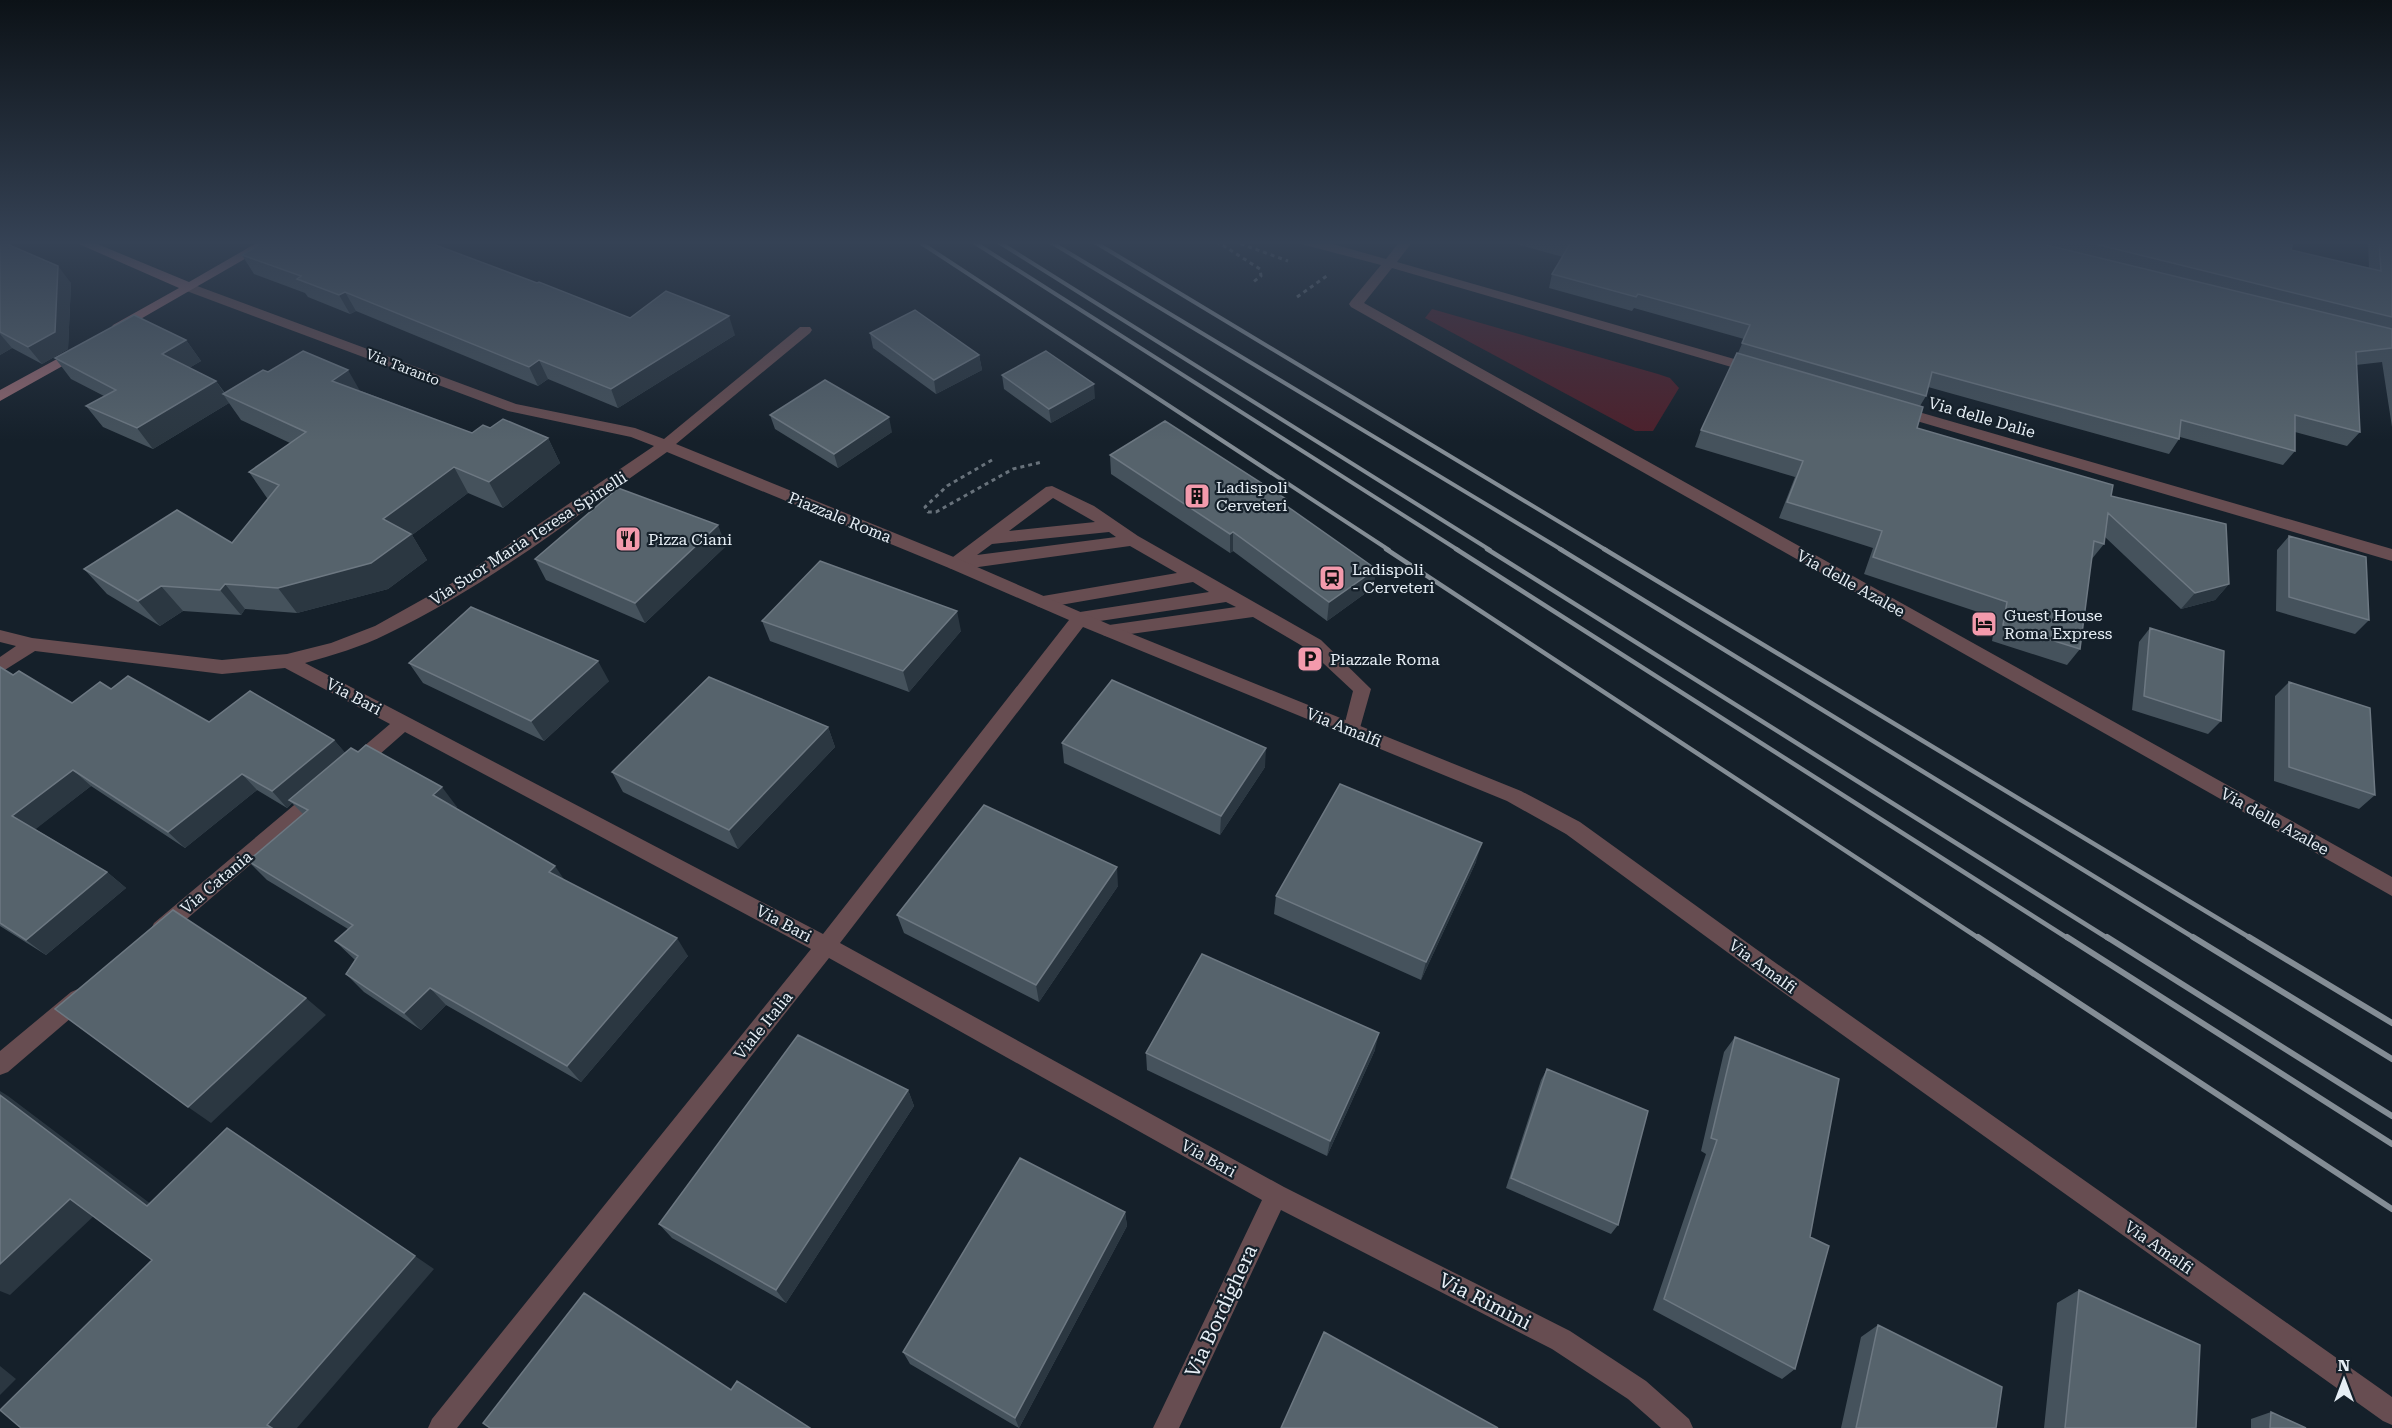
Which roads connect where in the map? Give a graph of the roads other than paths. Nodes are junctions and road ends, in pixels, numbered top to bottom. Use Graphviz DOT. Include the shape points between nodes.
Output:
graph roads {
  1 [pos="153,308"];
  2 [pos="244,308"];
  3 [pos="1362,308"];
  4 [pos="1543,308"];
  5 [pos="805,330"];
  6 [pos="1775,375"];
  7 [pos="0,396"];
  8 [pos="1889,408"];
  9 [pos="666,445"];
  10 [pos="1113,526"];
  11 [pos="988,539"];
  12 [pos="1132,540"];
  13 [pos="2392,555"];
  14 [pos="956,564"];
  15 [pos="1194,576"];
  16 [pos="1229,596"];
  17 [pos="1043,602"];
  18 [pos="1255,611"];
  19 [pos="1080,618"];
  20 [pos="1109,631"];
  21 [pos="0,636"];
  22 [pos="32,644"];
  23 [pos="287,661"];
  24 [pos="0,666"];
  25 [pos="405,722"];
  26 [pos="1352,730"];
  27 [pos="2392,887"];
  28 [pos="144,943"];
  29 [pos="826,946"];
  30 [pos="90,989"];
  31 [pos="0,1065"];
  32 [pos="1276,1195"];
  33 [pos="2392,1412"];
  34 [pos="441,1428"];
  35 [pos="1166,1428"];
  36 [pos="1680,1428"];
  1 -- 7 [label="street"];
  2 -- 9 [label="street, Via Taranto" via="504,405 621,428"];
  3 -- 27 [label="street, Via delle Azalee"];
  4 -- 6 [label="street"];
  5 -- 9 [label="street, Via Suor Maria Teresa Spinelli"];
  8 -- 13 [label="street, Via delle Dalie"];
  9 -- 14 [label="street, Piazzale Roma"];
  9 -- 23 [label="street, Via Suor Maria Teresa Spinelli" via="458,587 381,630"];
  10 -- 11 [label="street"];
  10 -- 11 [label="street" via="1053,491"];
  10 -- 12 [label="street"];
  11 -- 14 [label="street"];
  12 -- 14 [label="street"];
  12 -- 15 [label="street"];
  14 -- 17 [label="street, Piazzale Roma"];
  15 -- 16 [label="street"];
  15 -- 17 [label="street"];
  16 -- 18 [label="street"];
  16 -- 19 [label="street"];
  17 -- 19 [label="street, Piazzale Roma"];
  18 -- 20 [label="street"];
  18 -- 26 [label="street" via="1315,645 1362,689"];
  19 -- 20 [label="street, Via Amalfi"];
  19 -- 29 [label="street, Viale Italia"];
  20 -- 26 [label="street, Via Amalfi"];
  21 -- 22 [label="street, Via Suor Maria Teresa Spinelli"];
  22 -- 23 [label="street, Via Suor Maria Teresa Spinelli" via="206,666"];
  22 -- 24 [label="street"];
  23 -- 25 [label="street, Via Bari"];
  25 -- 28 [label="street, Via Catania"];
  25 -- 29 [label="street, Via Bari"];
  26 -- 33 [label="street, Via Amalfi" via="1514,796 1573,828"];
  29 -- 32 [label="street, Via Bari"];
  29 -- 34 [label="street, Viale Italia"];
  30 -- 31 [label="street"];
  32 -- 35 [label="street, Via Bordighera"];
  32 -- 36 [label="street, Via Rimini" via="1561,1340 1637,1390"];
}
